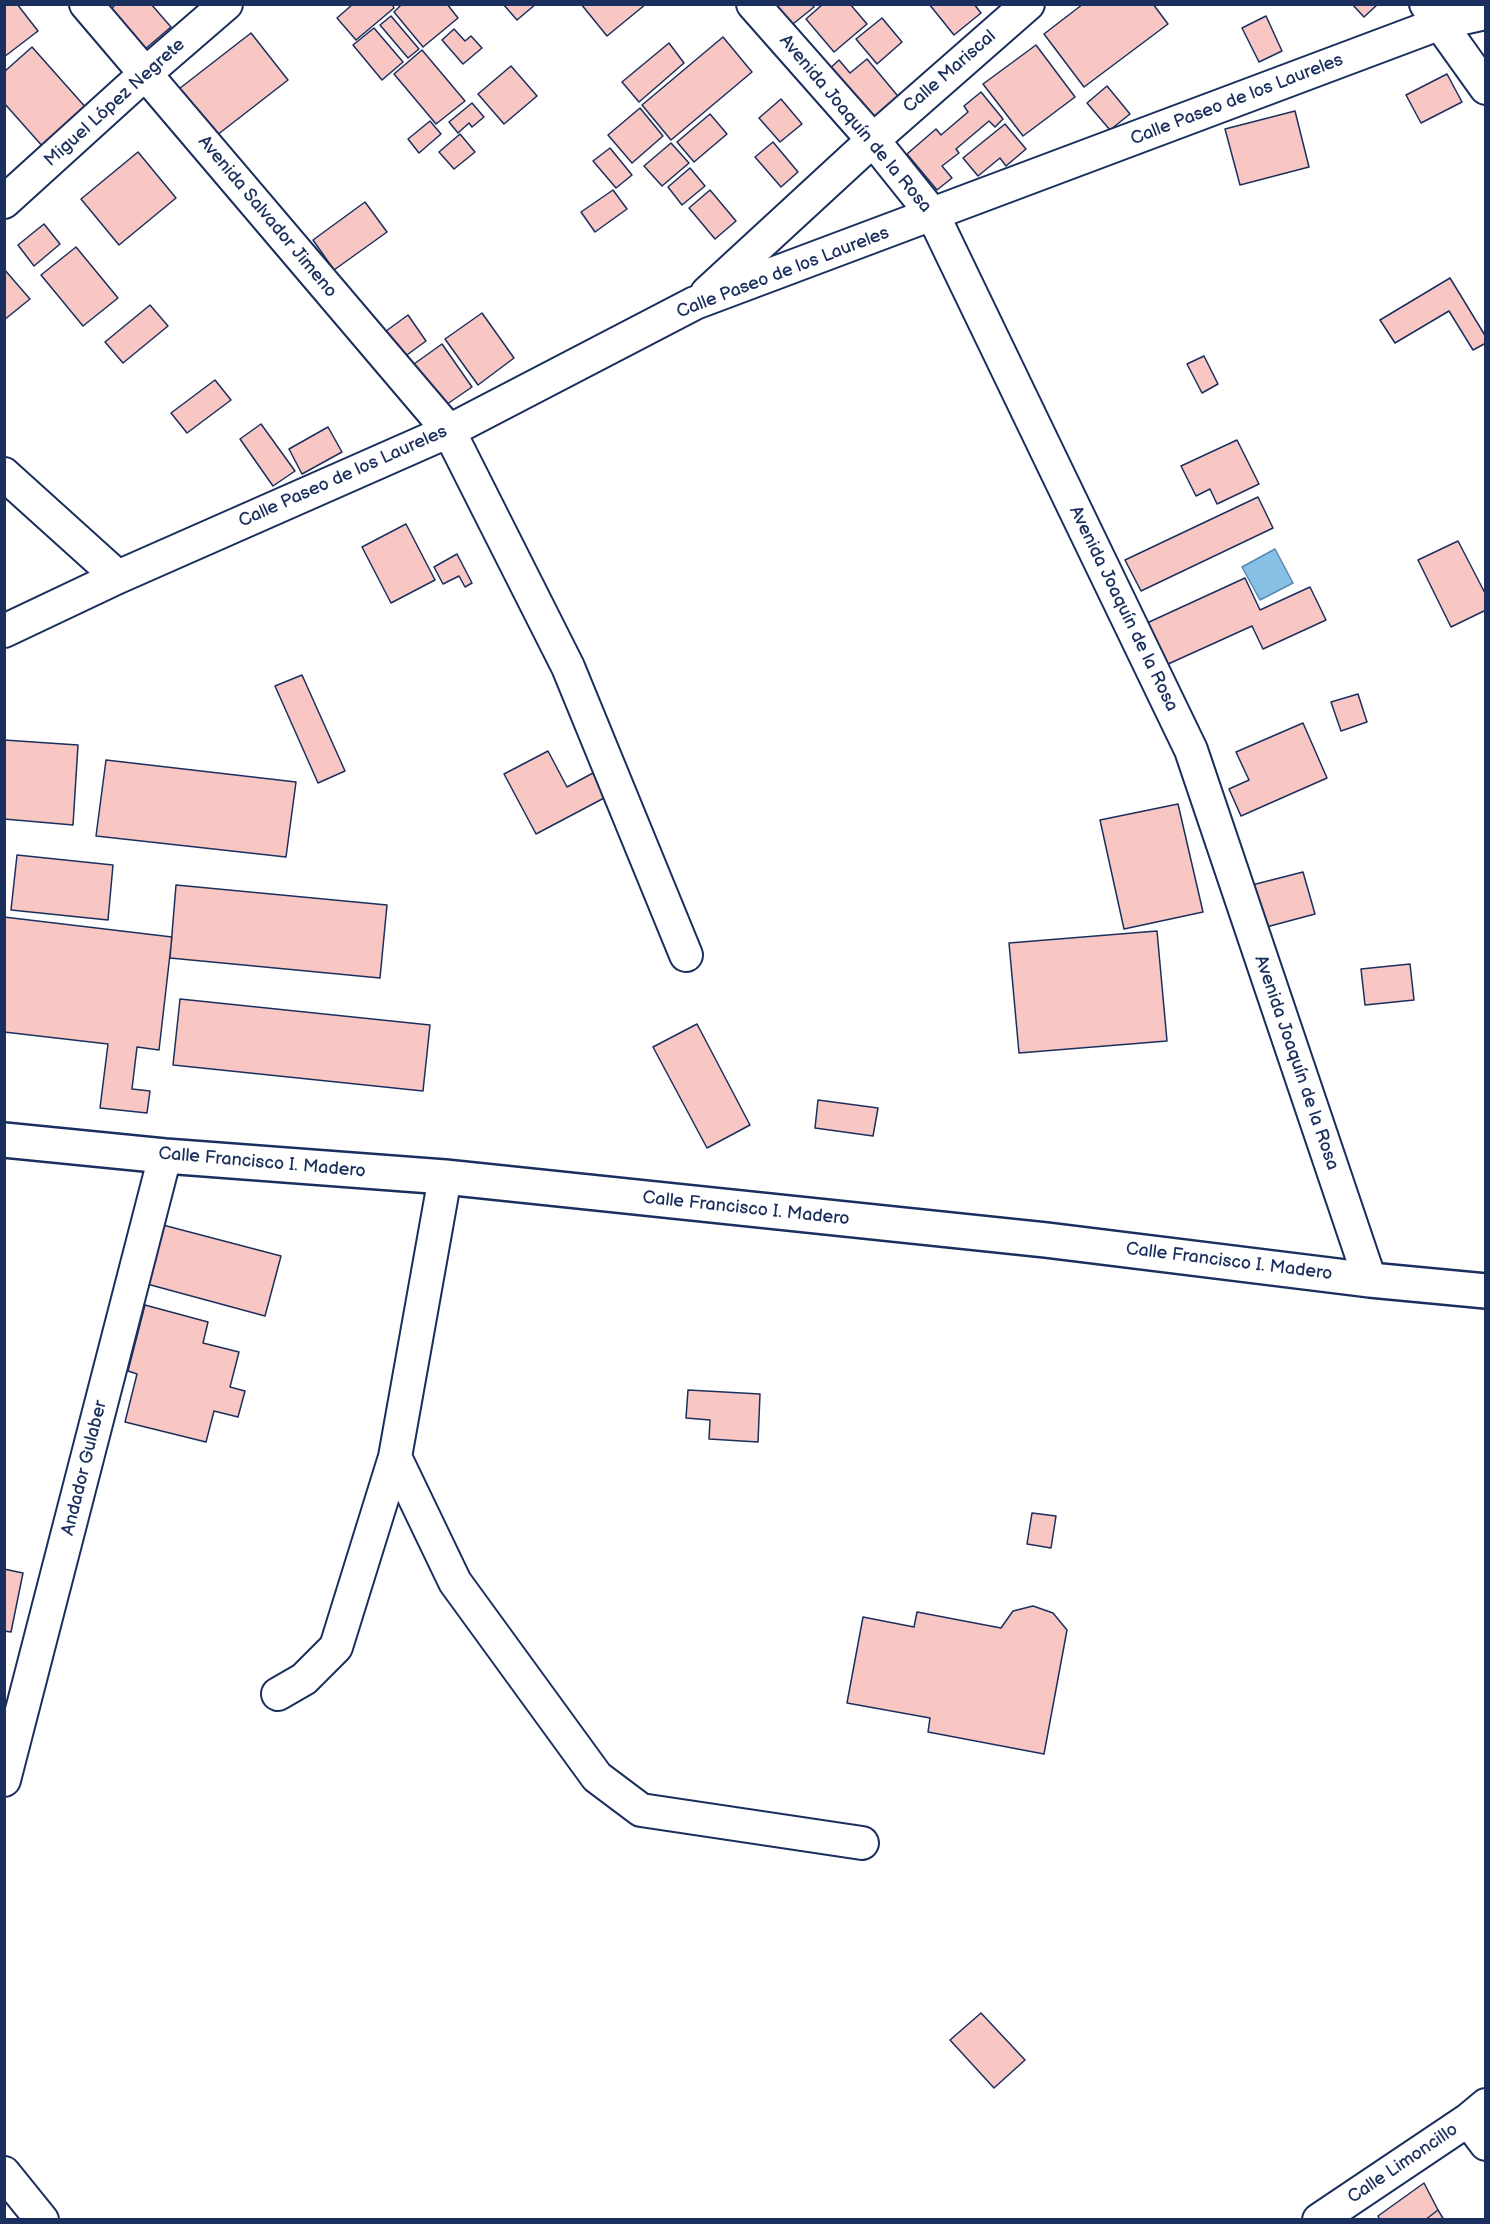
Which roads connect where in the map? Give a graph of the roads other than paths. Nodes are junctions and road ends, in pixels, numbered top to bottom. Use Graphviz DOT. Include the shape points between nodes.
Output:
graph roads {
  1 [pos="86,4"];
  2 [pos="226,4"];
  3 [pos="753,4"];
  4 [pos="1028,4"];
  5 [pos="1485,13"];
  6 [pos="1433,14"];
  7 [pos="145,74"];
  8 [pos="1485,88"];
  9 [pos="873,140"];
  10 [pos="4,202"];
  11 [pos="933,215"];
  12 [pos="695,303"];
  13 [pos="448,431"];
  14 [pos="4,474"];
  15 [pos="117,577"];
  16 [pos="4,631"];
  17 [pos="686,955"];
  18 [pos="4,1140"];
  19 [pos="165,1156"];
  20 [pos="445,1177"];
  21 [pos="1370,1280"];
  22 [pos="1485,1291"];
  23 [pos="395,1457"];
  24 [pos="279,1694"];
  25 [pos="4,1780"];
  26 [pos="862,1843"];
  27 [pos="1480,2123"];
  28 [pos="4,2173"];
  29 [pos="42,2220"];
  30 [pos="1319,2220"];
  1 -- 7 [label="street, Avenida Salvador Jimeno"];
  2 -- 7 [label="street, Miguel López Negrete"];
  3 -- 9 [label="street, Avenida Joaquín de la Rosa"];
  4 -- 9 [label="street, Calle Mariscal"];
  5 -- 6 [label="street, Calle Paseo de los Laureles"];
  6 -- 8 [label="street"];
  6 -- 11 [label="street, Calle Paseo de los Laureles"];
  7 -- 10 [label="street, Miguel López Negrete"];
  7 -- 13 [label="street, Avenida Salvador Jimeno"];
  9 -- 11 [label="street, Avenida Joaquín de la Rosa"];
  9 -- 12 [label="street, Calle Mariscal"];
  11 -- 12 [label="street, Calle Paseo de los Laureles"];
  11 -- 21 [label="street, Avenida Joaquín de la Rosa" via="1191,750"];
  12 -- 13 [label="street, Calle Paseo de los Laureles"];
  13 -- 15 [label="street, Calle Paseo de los Laureles"];
  13 -- 17 [label="street, Avenida Salvador Jimeno" via="568,667"];
  14 -- 15 [label="street"];
  15 -- 16 [label="street, Calle Paseo de los Laureles"];
  18 -- 19 [label="main road, Calle Francisco I. Madero"];
  19 -- 20 [label="main road, Calle Francisco I. Madero"];
  19 -- 25 [label="street, Andador Gulaber"];
  20 -- 21 [label="main road, Calle Francisco I. Madero" via="1046,1240"];
  20 -- 23 [label="street"];
  21 -- 22 [label="main road, Calle Francisco I. Madero"];
  23 -- 24 [label="street" via="336,1647 304,1679"];
  23 -- 26 [label="street" via="455,1582 597,1777 641,1810"];
  27 -- 30 [label="street, Calle Limoncillo"];
  28 -- 29 [label="street"];
}
